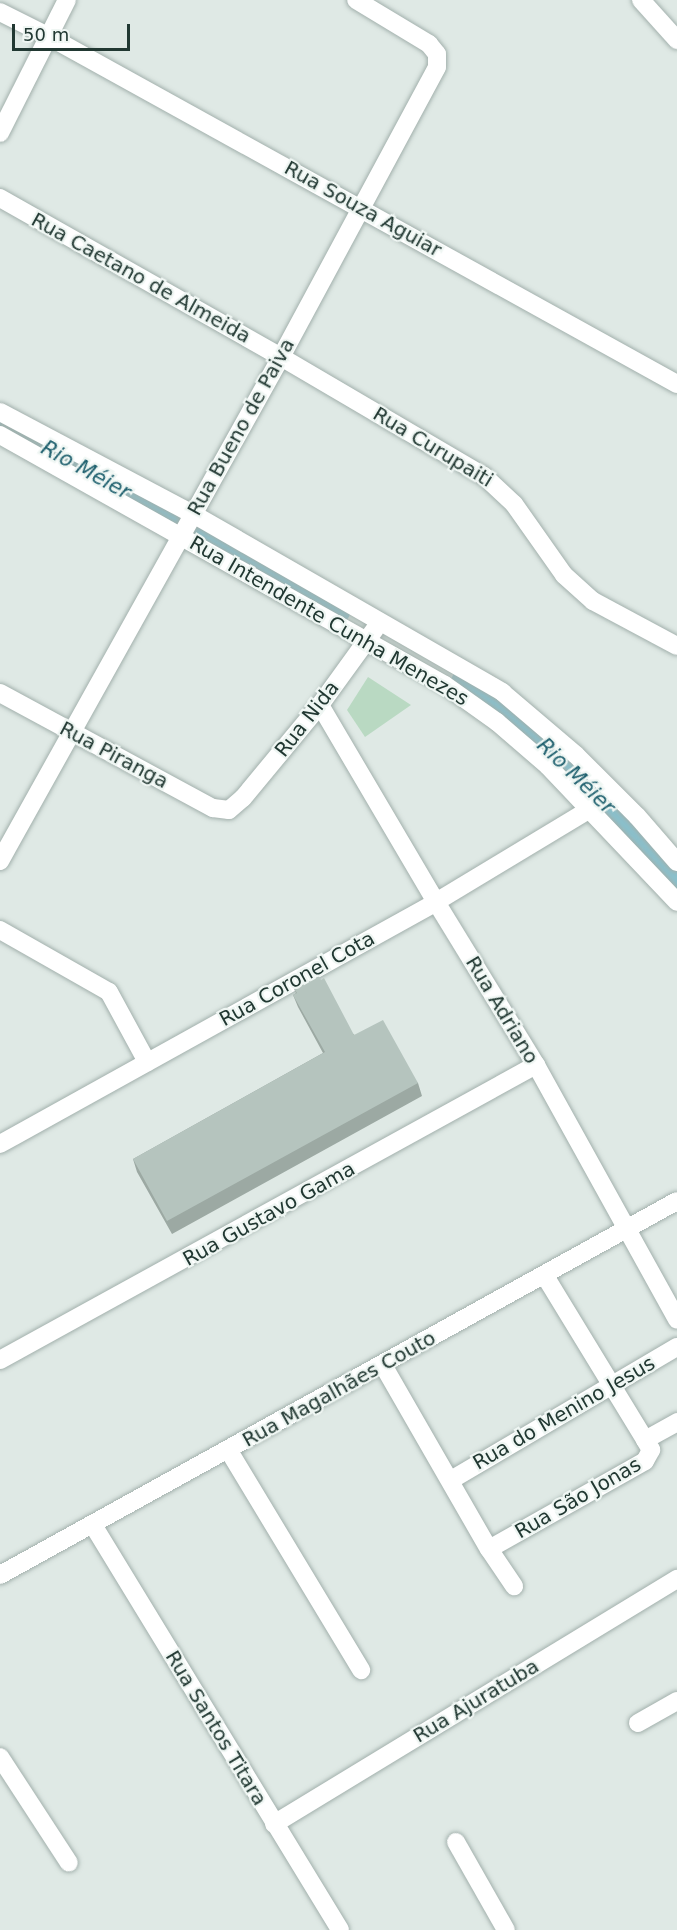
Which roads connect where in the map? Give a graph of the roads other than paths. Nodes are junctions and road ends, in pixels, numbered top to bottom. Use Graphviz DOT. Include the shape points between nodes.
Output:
graph roads {
  1 [pos="67,0"];
  2 [pos="356,0"];
  3 [pos="641,0"];
  4 [pos="0,12"];
  5 [pos="48,36"];
  6 [pos="677,40"];
  7 [pos="0,133"];
  8 [pos="0,198"];
  9 [pos="360,207"];
  10 [pos="281,357"];
  11 [pos="677,384"];
  12 [pos="0,412"];
  13 [pos="0,435"];
  14 [pos="186,525"];
  15 [pos="379,622"];
  16 [pos="368,639"];
  17 [pos="677,646"];
  18 [pos="0,693"];
  19 [pos="321,705"];
  20 [pos="73,734"];
  21 [pos="590,809"];
  22 [pos="229,810"];
  23 [pos="0,861"];
  24 [pos="677,862"];
  25 [pos="436,902"];
  26 [pos="677,902"];
  27 [pos="0,930"];
  28 [pos="147,1062"];
  29 [pos="536,1065"];
  30 [pos="0,1144"];
  31 [pos="677,1201"];
  32 [pos="626,1231"];
  33 [pos="545,1275"];
  34 [pos="677,1319"];
  35 [pos="677,1347"];
  36 [pos="0,1360"];
  37 [pos="384,1365"];
  38 [pos="611,1384"];
  39 [pos="677,1422"];
  40 [pos="645,1440"];
  41 [pos="229,1450"];
  42 [pos="451,1480"];
  43 [pos="93,1525"];
  44 [pos="489,1549"];
  45 [pos="0,1575"];
  46 [pos="677,1579"];
  47 [pos="514,1586"];
  48 [pos="361,1670"];
  49 [pos="677,1701"];
  50 [pos="638,1723"];
  51 [pos="0,1757"];
  52 [pos="274,1824"];
  53 [pos="456,1842"];
  54 [pos="69,1863"];
  55 [pos="340,1930"];
  56 [pos="506,1930"];
  1 -- 5 [label="street"];
  2 -- 9 [label="street, Rua Bueno de Paiva" via="429,44 437,54 436,68"];
  3 -- 6 [label="street"];
  4 -- 5 [label="street, Rua Souza Aguiar"];
  5 -- 7 [label="street"];
  5 -- 9 [label="street, Rua Souza Aguiar"];
  8 -- 10 [label="street, Rua Caetano de Almeida"];
  9 -- 10 [label="street, Rua Bueno de Paiva"];
  9 -- 11 [label="street, Rua Souza Aguiar"];
  10 -- 14 [label="street, Rua Bueno de Paiva"];
  10 -- 17 [label="street, Rua Curupaiti" via="484,476 514,504 564,575 593,601"];
  12 -- 14 [label="street, Rua Intendente Cunha Menezes"];
  13 -- 14 [label="street, Rua Intendente Cunha Menezes"];
  14 -- 15 [label="street, Rua Intendente Cunha Menezes"];
  14 -- 16 [label="street, Rua Intendente Cunha Menezes"];
  14 -- 20 [label="street, Rua Bueno de Paiva"];
  15 -- 16 [label="street, Rua Nida"];
  15 -- 24 [label="street, Rua Intendente Cunha Menezes" via="473,673 526,711 637,816"];
  16 -- 19 [label="street, Rua Nida"];
  16 -- 21 [label="street, Rua Intendente Cunha Menezes" via="446,685 489,716 548,766"];
  18 -- 20 [label="street, Rua Piranga"];
  19 -- 22 [label="street, Rua Nida"];
  19 -- 25 [label="street, Rua Adriano"];
  20 -- 22 [label="street, Rua Piranga" via="213,808"];
  20 -- 23 [label="street, Rua Bueno de Paiva"];
  21 -- 25 [label="street, Rua Coronel Cota"];
  21 -- 26 [label="street, Rua Intendente Cunha Menezes"];
  25 -- 28 [label="street, Rua Coronel Cota"];
  25 -- 29 [label="street, Rua Adriano"];
  27 -- 28 [label="street" via="109,992"];
  28 -- 30 [label="street, Rua Coronel Cota"];
  29 -- 32 [label="street, Rua Adriano"];
  29 -- 36 [label="street, Rua Gustavo Gama"];
  31 -- 32 [label="street, Rua Magalhães Couto"];
  32 -- 33 [label="street, Rua Magalhães Couto"];
  32 -- 34 [label="street, Rua Adriano"];
  33 -- 37 [label="street, Rua Magalhães Couto"];
  33 -- 38 [label="street"];
  35 -- 38 [label="street, Rua do Menino Jesus"];
  37 -- 41 [label="street, Rua Magalhães Couto"];
  37 -- 42 [label="street"];
  38 -- 40 [label="street"];
  38 -- 42 [label="street, Rua do Menino Jesus"];
  39 -- 40 [label="street, Rua São Jonas"];
  40 -- 44 [label="street, Rua São Jonas" via="651,1450 645,1461"];
  41 -- 43 [label="street, Rua Magalhães Couto"];
  41 -- 48 [label="street"];
  42 -- 44 [label="street"];
  43 -- 45 [label="street, Rua Magalhães Couto"];
  43 -- 52 [label="street, Rua Santos Titara"];
  44 -- 47 [label="street"];
  46 -- 52 [label="street, Rua Ajuratuba"];
  49 -- 50 [label="street"];
  51 -- 54 [label="street"];
  52 -- 55 [label="street, Rua Santos Titara"];
  53 -- 56 [label="street"];
}
